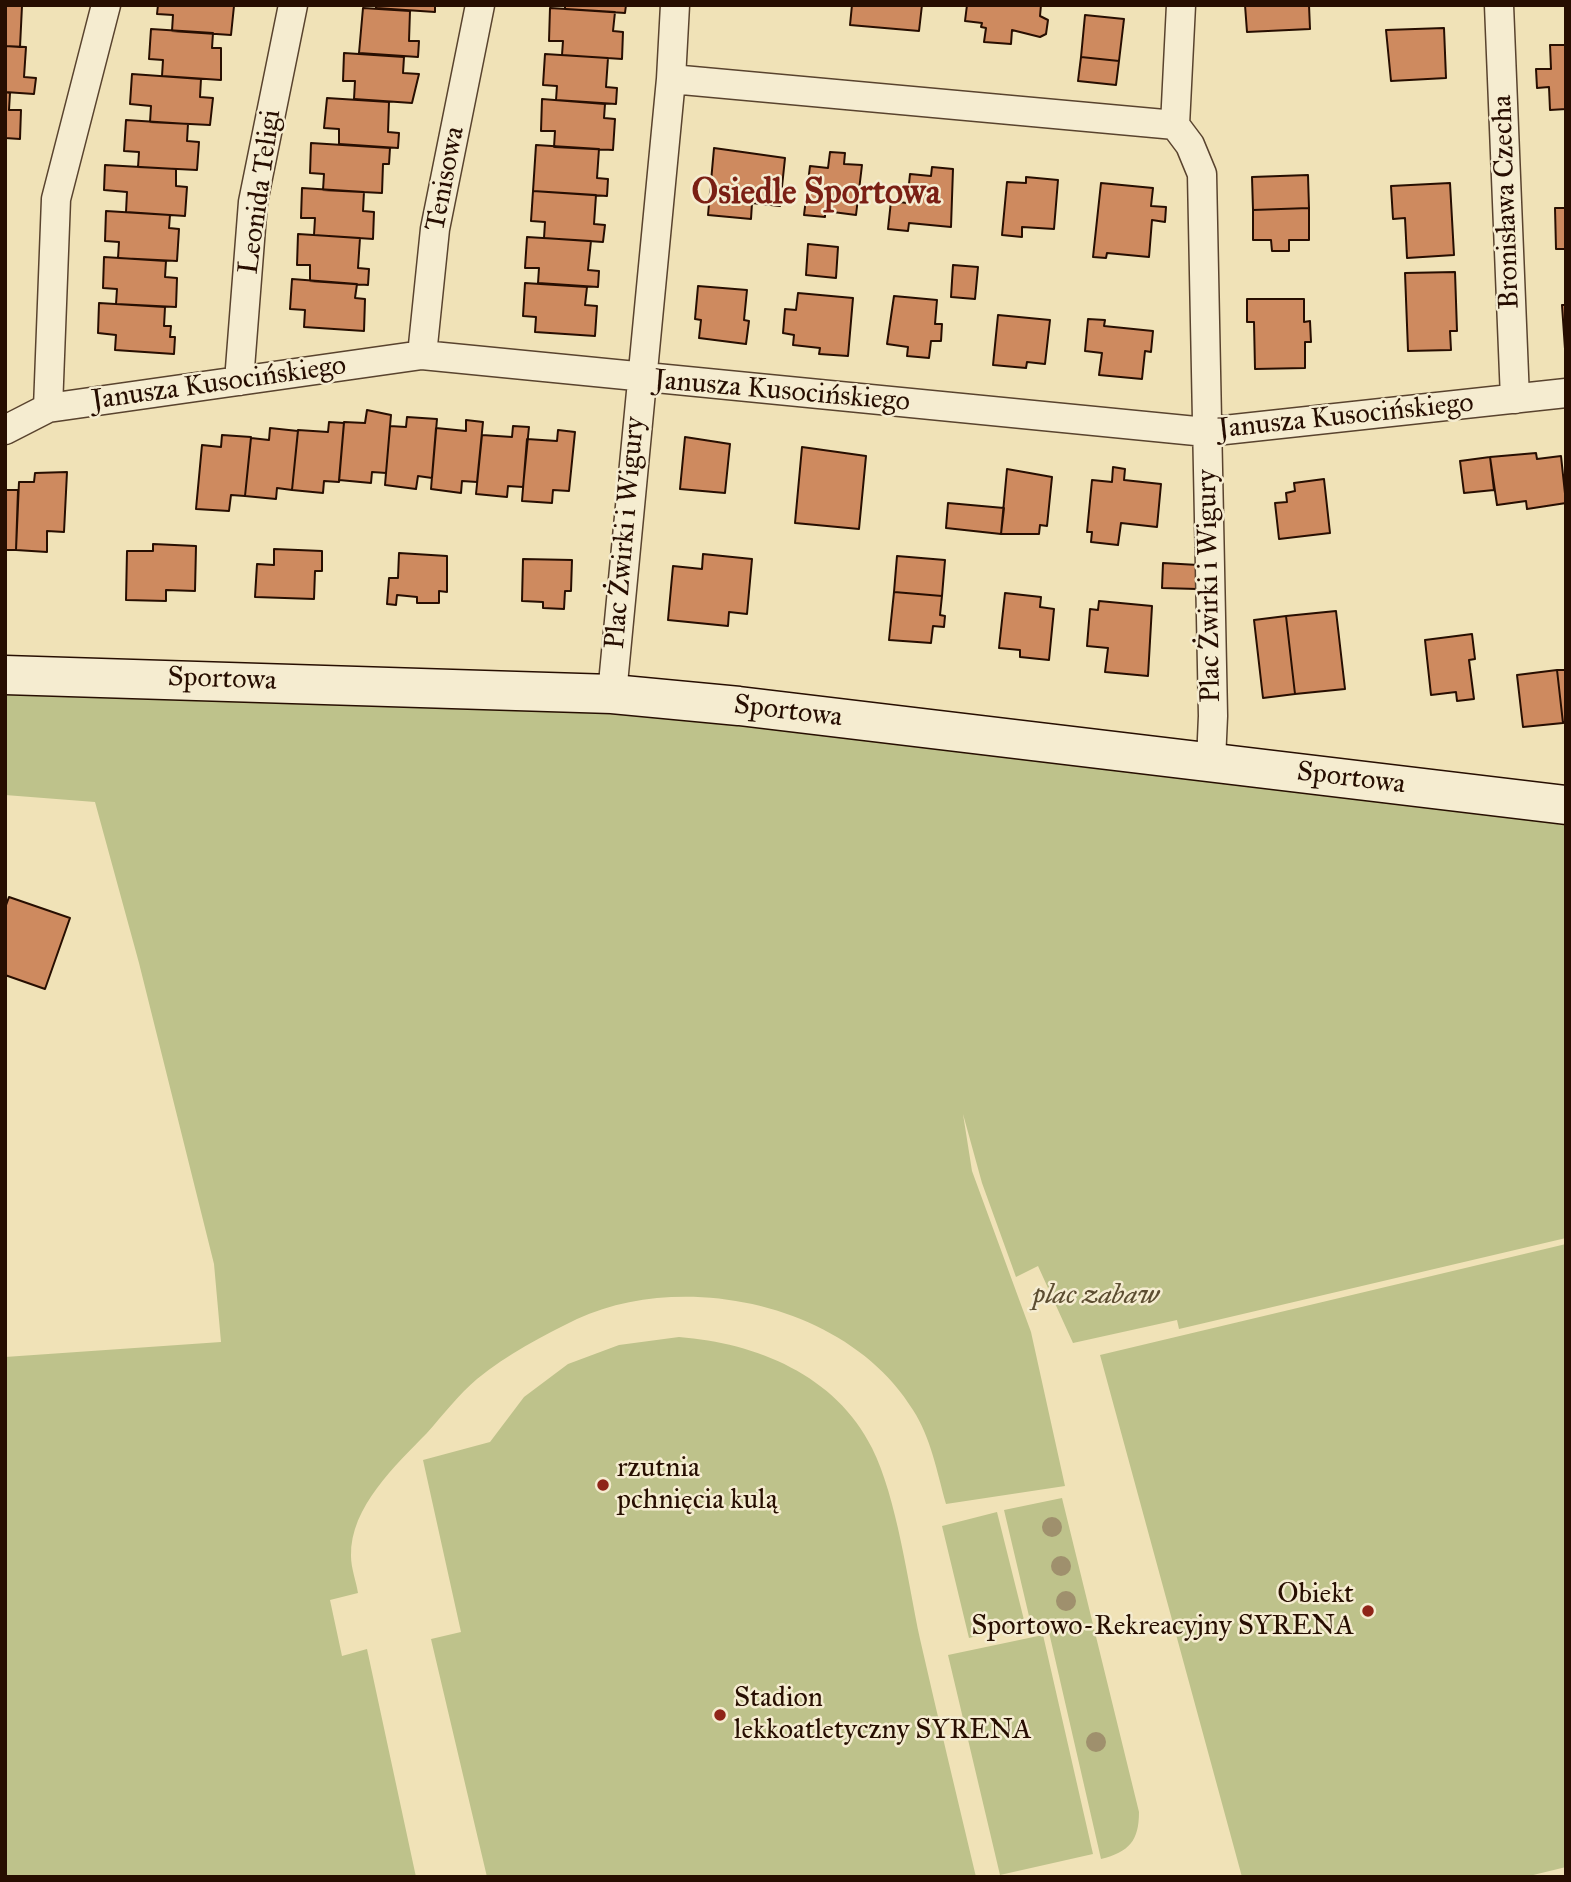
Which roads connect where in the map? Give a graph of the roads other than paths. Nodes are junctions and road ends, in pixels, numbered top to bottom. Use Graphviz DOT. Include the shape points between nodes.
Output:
graph roads {
  1 [pos="106,5"];
  2 [pos="293,5"];
  3 [pos="480,5"];
  4 [pos="675,5"];
  5 [pos="1181,5"];
  6 [pos="1499,5"];
  7 [pos="671,79"];
  8 [pos="1175,125"];
  9 [pos="422,355"];
  10 [pos="641,379"];
  11 [pos="239,381"];
  12 [pos="1566,393"];
  13 [pos="1515,399"];
  14 [pos="48,408"];
  15 [pos="5,430"];
  16 [pos="1206,432"];
  17 [pos="5,675"];
  18 [pos="612,694"];
  19 [pos="1210,761"];
  20 [pos="1566,805"];
  1 -- 14 [label="street" via="56,199"];
  2 -- 11 [label="street, Leonida Teligi" via="253,202"];
  3 -- 9 [label="street, Tenisowa" via="435,229"];
  4 -- 7 [label="street, Plac Żwirki i Wigury"];
  5 -- 8 [label="street"];
  6 -- 13 [label="street, Bronisława Czecha"];
  7 -- 8 [label="street"];
  7 -- 10 [label="street, Plac Żwirki i Wigury"];
  8 -- 16 [label="street, Plac Żwirki i Wigury" via="1202,174"];
  9 -- 10 [label="street, Janusza Kusocińskiego"];
  9 -- 11 [label="street, Janusza Kusocińskiego"];
  10 -- 16 [label="street, Janusza Kusocińskiego"];
  10 -- 18 [label="street, Plac Żwirki i Wigury"];
  11 -- 14 [label="street, Janusza Kusocińskiego"];
  12 -- 13 [label="street, Janusza Kusocińskiego"];
  13 -- 16 [label="street, Janusza Kusocińskiego"];
  14 -- 15 [label="street, Janusza Kusocińskiego"];
  16 -- 19 [label="street, Plac Żwirki i Wigury" via="1213,716"];
  17 -- 18 [label="street, Sportowa"];
  18 -- 19 [label="street, Sportowa"];
  19 -- 20 [label="street, Sportowa"];
}
